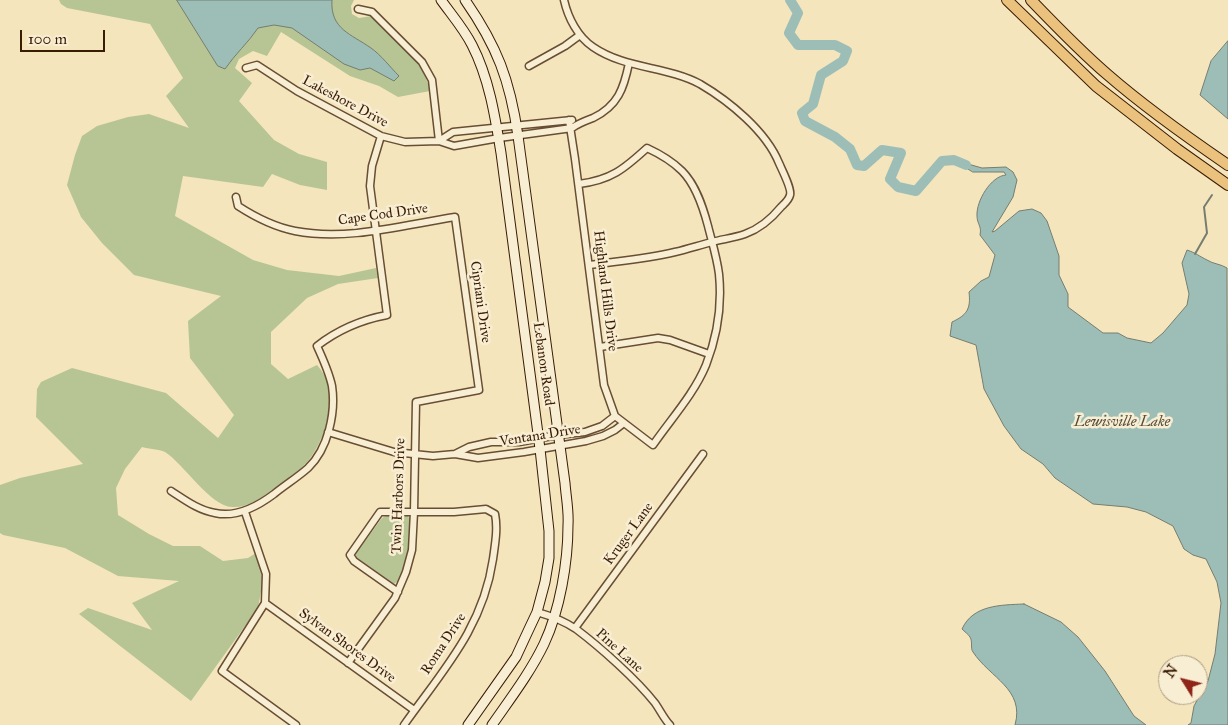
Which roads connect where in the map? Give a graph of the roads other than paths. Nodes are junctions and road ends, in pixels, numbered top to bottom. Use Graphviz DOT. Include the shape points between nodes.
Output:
graph roads {
  1 [pos="441,0"];
  2 [pos="465,0"];
  3 [pos="564,0"];
  4 [pos="1007,0"];
  5 [pos="1032,0"];
  6 [pos="358,9"];
  7 [pos="580,35"];
  8 [pos="629,62"];
  9 [pos="530,66"];
  10 [pos="246,68"];
  11 [pos="1158,115"];
  12 [pos="569,120"];
  13 [pos="581,122"];
  14 [pos="517,126"];
  15 [pos="497,128"];
  16 [pos="572,128"];
  17 [pos="1149,128"];
  18 [pos="381,136"];
  19 [pos="518,136"];
  20 [pos="499,138"];
  21 [pos="439,141"];
  22 [pos="1228,165"];
  23 [pos="579,184"];
  24 [pos="1228,185"];
  25 [pos="236,197"];
  26 [pos="455,216"];
  27 [pos="375,230"];
  28 [pos="712,242"];
  29 [pos="589,265"];
  30 [pos="600,348"];
  31 [pos="709,354"];
  32 [pos="416,402"];
  33 [pos="615,416"];
  34 [pos="624,423"];
  35 [pos="328,432"];
  36 [pos="558,435"];
  37 [pos="539,439"];
  38 [pos="560,446"];
  39 [pos="540,450"];
  40 [pos="455,454"];
  41 [pos="703,454"];
  42 [pos="414,455"];
  43 [pos="171,491"];
  44 [pos="245,512"];
  45 [pos="414,512"];
  46 [pos="398,592"];
  47 [pos="265,603"];
  48 [pos="537,612"];
  49 [pos="554,617"];
  50 [pos="575,628"];
  51 [pos="348,662"];
  52 [pos="414,710"];
  53 [pos="668,724"];
  54 [pos="296,725"];
  55 [pos="404,725"];
  56 [pos="468,725"];
  57 [pos="492,725"];
  1 -- 15 [label="main road, Lebanon Road" via="472,44 487,84"];
  2 -- 14 [label="main road, Lebanon Road" via="498,56 510,89"];
  3 -- 7 [label="street" via="570,20"];
  4 -- 17 [label="main road" via="1096,86"];
  5 -- 11 [label="main road" via="1107,74"];
  6 -- 21 [label="street" via="372,12 422,62 432,80"];
  7 -- 8 [label="street" via="606,56"];
  7 -- 9 [label="street"];
  8 -- 13 [label="street, Lakeshore Drive" via="624,85 616,100 603,112"];
  8 -- 28 [label="street" via="685,77 701,85 750,123 778,160 791,194 776,213 746,234"];
  10 -- 18 [label="street, Lakeshore Drive" via="257,65 297,91"];
  11 -- 17 [label="main road"];
  11 -- 22 [label="main road"];
  12 -- 13 [label="street, Lakeshore Drive"];
  12 -- 14 [label="street, Lakeshore Drive"];
  12 -- 16 [label="street, Highland Hills Drive"];
  13 -- 16 [label="street, Lakeshore Drive"];
  14 -- 15 [label="street, Lakeshore Drive"];
  14 -- 19 [label="main road, Lebanon Road"];
  15 -- 20 [label="main road, Lebanon Road"];
  15 -- 21 [label="street, Lakeshore Drive" via="453,132"];
  16 -- 19 [label="street, Lakeshore Drive"];
  16 -- 23 [label="street, Highland Hills Drive"];
  17 -- 24 [label="main road"];
  18 -- 21 [label="street, Lakeshore Drive" via="405,142"];
  18 -- 27 [label="street" via="370,186"];
  19 -- 20 [label="street, Lakeshore Drive"];
  19 -- 36 [label="main road, Lebanon Road"];
  20 -- 21 [label="street, Lakeshore Drive" via="454,146"];
  20 -- 37 [label="main road, Lebanon Road"];
  23 -- 28 [label="street" via="616,174 647,148 683,172 704,210"];
  23 -- 29 [label="street, Highland Hills Drive"];
  25 -- 27 [label="street, Cape Cod Drive" via="238,206 293,231 345,234"];
  26 -- 27 [label="street, Cape Cod Drive"];
  26 -- 32 [label="street, Cipriani Drive" via="479,390"];
  27 -- 35 [label="street" via="387,315 350,325 317,346 332,386 333,404"];
  28 -- 29 [label="street" via="674,252"];
  28 -- 31 [label="street" via="719,276 719,304"];
  29 -- 30 [label="street, Highland Hills Drive"];
  30 -- 31 [label="street" via="658,338"];
  30 -- 33 [label="street, Highland Hills Drive" via="604,385"];
  31 -- 34 [label="street" via="694,387 653,444"];
  32 -- 42 [label="street, Twin Harbors Drive"];
  33 -- 34 [label="street"];
  33 -- 36 [label="street, Ventana Drive" via="602,426 585,432"];
  34 -- 38 [label="street, Ventana Drive" via="603,436"];
  35 -- 42 [label="street, Ventana Drive"];
  35 -- 44 [label="street" via="323,448 309,467"];
  36 -- 37 [label="street, Ventana Drive"];
  36 -- 38 [label="main road, Lebanon Road"];
  37 -- 39 [label="main road, Lebanon Road"];
  37 -- 40 [label="street, Ventana Drive" via="491,442"];
  38 -- 39 [label="street, Ventana Drive"];
  38 -- 49 [label="main road, Lebanon Road" via="568,524 566,564"];
  39 -- 40 [label="street, Ventana Drive" via="478,458"];
  39 -- 48 [label="main road, Lebanon Road" via="550,531 545,582"];
  40 -- 42 [label="street, Ventana Drive"];
  41 -- 50 [label="street, Kruger Lane"];
  42 -- 45 [label="street, Twin Harbors Drive"];
  43 -- 44 [label="street" via="197,508 216,514"];
  44 -- 47 [label="street" via="266,574"];
  45 -- 46 [label="street, Twin Harbors Drive" via="412,550"];
  45 -- 46 [label="street" via="380,512 350,555"];
  45 -- 52 [label="street, Roma Drive" via="486,509 495,514 497,534 480,610 463,643"];
  46 -- 51 [label="street, Twin Harbors Drive"];
  47 -- 51 [label="street, Sylvan Shores Drive"];
  47 -- 54 [label="street" via="222,670"];
  48 -- 49 [label="street, Pine Lane"];
  48 -- 56 [label="main road, Lebanon Road" via="516,657"];
  49 -- 50 [label="street, Pine Lane"];
  49 -- 57 [label="main road, Lebanon Road" via="544,644"];
  50 -- 53 [label="street, Pine Lane" via="620,667 654,703"];
  51 -- 52 [label="street, Sylvan Shores Drive"];
  52 -- 55 [label="street, Roma Drive"];
}
